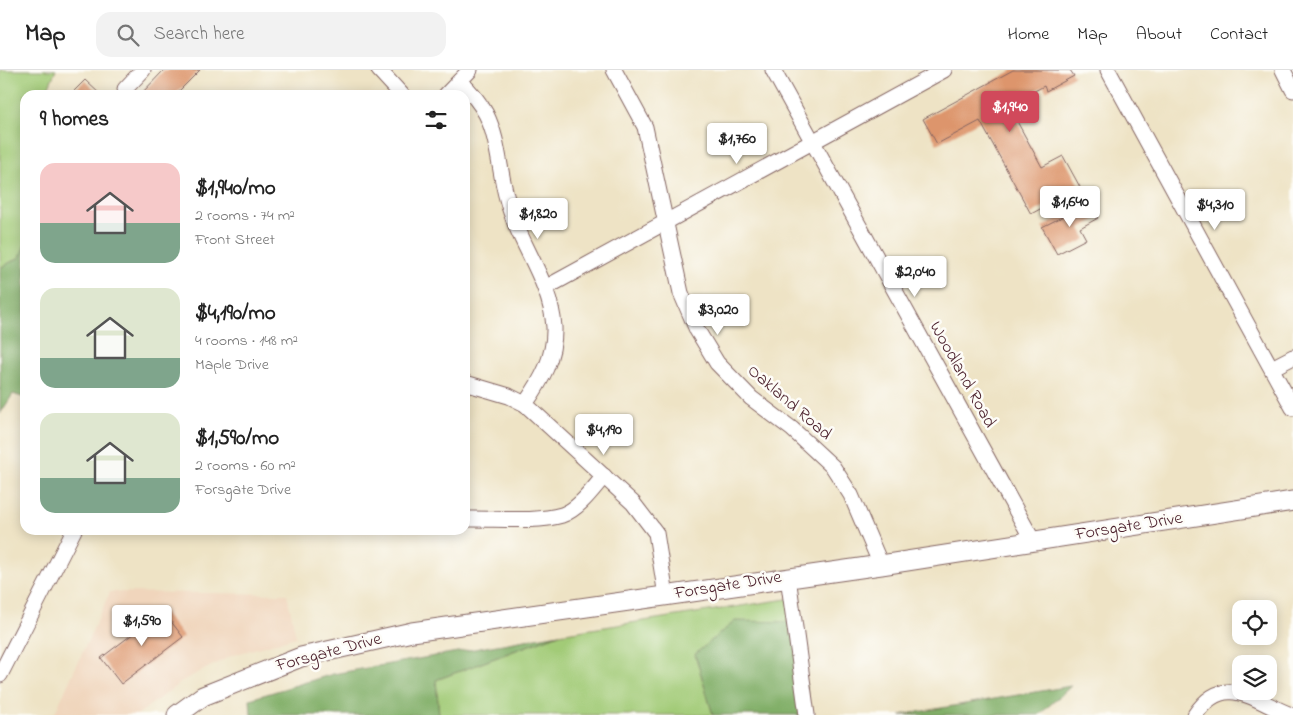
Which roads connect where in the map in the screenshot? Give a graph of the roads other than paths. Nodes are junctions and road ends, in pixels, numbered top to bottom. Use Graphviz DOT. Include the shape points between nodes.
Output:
graph roads {
  1 [pos="143,70"];
  2 [pos="379,70"];
  3 [pos="614,70"];
  4 [pos="773,70"];
  5 [pos="1108,70"];
  6 [pos="1283,70"];
  7 [pos="941,71"];
  8 [pos="465,75"];
  9 [pos="125,89"];
  10 [pos="397,90"];
  11 [pos="451,90"];
  12 [pos="1293,90"];
  13 [pos="811,141"];
  14 [pos="665,222"];
  15 [pos="545,288"];
  16 [pos="1293,357"];
  17 [pos="1272,368"];
  18 [pos="470,384"];
  19 [pos="525,404"];
  20 [pos="1293,408"];
  21 [pos="604,476"];
  22 [pos="1293,501"];
  23 [pos="470,519"];
  24 [pos="71,535"];
  25 [pos="1033,541"];
  26 [pos="881,565"];
  27 [pos="788,577"];
  28 [pos="666,596"];
  29 [pos="0,675"];
  30 [pos="177,715"];
  31 [pos="807,715"];
  32 [pos="1195,715"];
  33 [pos="1292,715"];
  1 -- 9 [label="street"];
  2 -- 10 [label="street"];
  3 -- 14 [label="street, Oakland Road" via="645,127"];
  4 -- 13 [label="street, Woodland Road"];
  5 -- 17 [label="street"];
  6 -- 12 [label="street"];
  7 -- 13 [label="street"];
  8 -- 11 [label="street"];
  8 -- 15 [label="street" via="494,135 510,209"];
  13 -- 14 [label="street"];
  13 -- 25 [label="street, Woodland Road"];
  14 -- 15 [label="street"];
  14 -- 26 [label="street, Oakland Road" via="681,292 697,330 717,363 751,398 792,429 833,467 851,495"];
  15 -- 19 [label="street" via="552,309 553,350 546,371"];
  16 -- 17 [label="street"];
  17 -- 20 [label="street"];
  18 -- 19 [label="street"];
  19 -- 21 [label="street"];
  21 -- 23 [label="street" via="582,502 563,515"];
  21 -- 28 [label="street" via="633,503 656,533"];
  22 -- 25 [label="main road, Forsgate Drive"];
  24 -- 29 [label="street"];
  25 -- 26 [label="main road, Forsgate Drive"];
  26 -- 27 [label="main road, Forsgate Drive"];
  27 -- 28 [label="main road, Forsgate Drive"];
  27 -- 31 [label="street"];
  28 -- 30 [label="main road, Forsgate Drive" via="412,632 301,657 203,696"];
  32 -- 33 [label="street" via="1204,702 1219,693 1237,691"];
}
